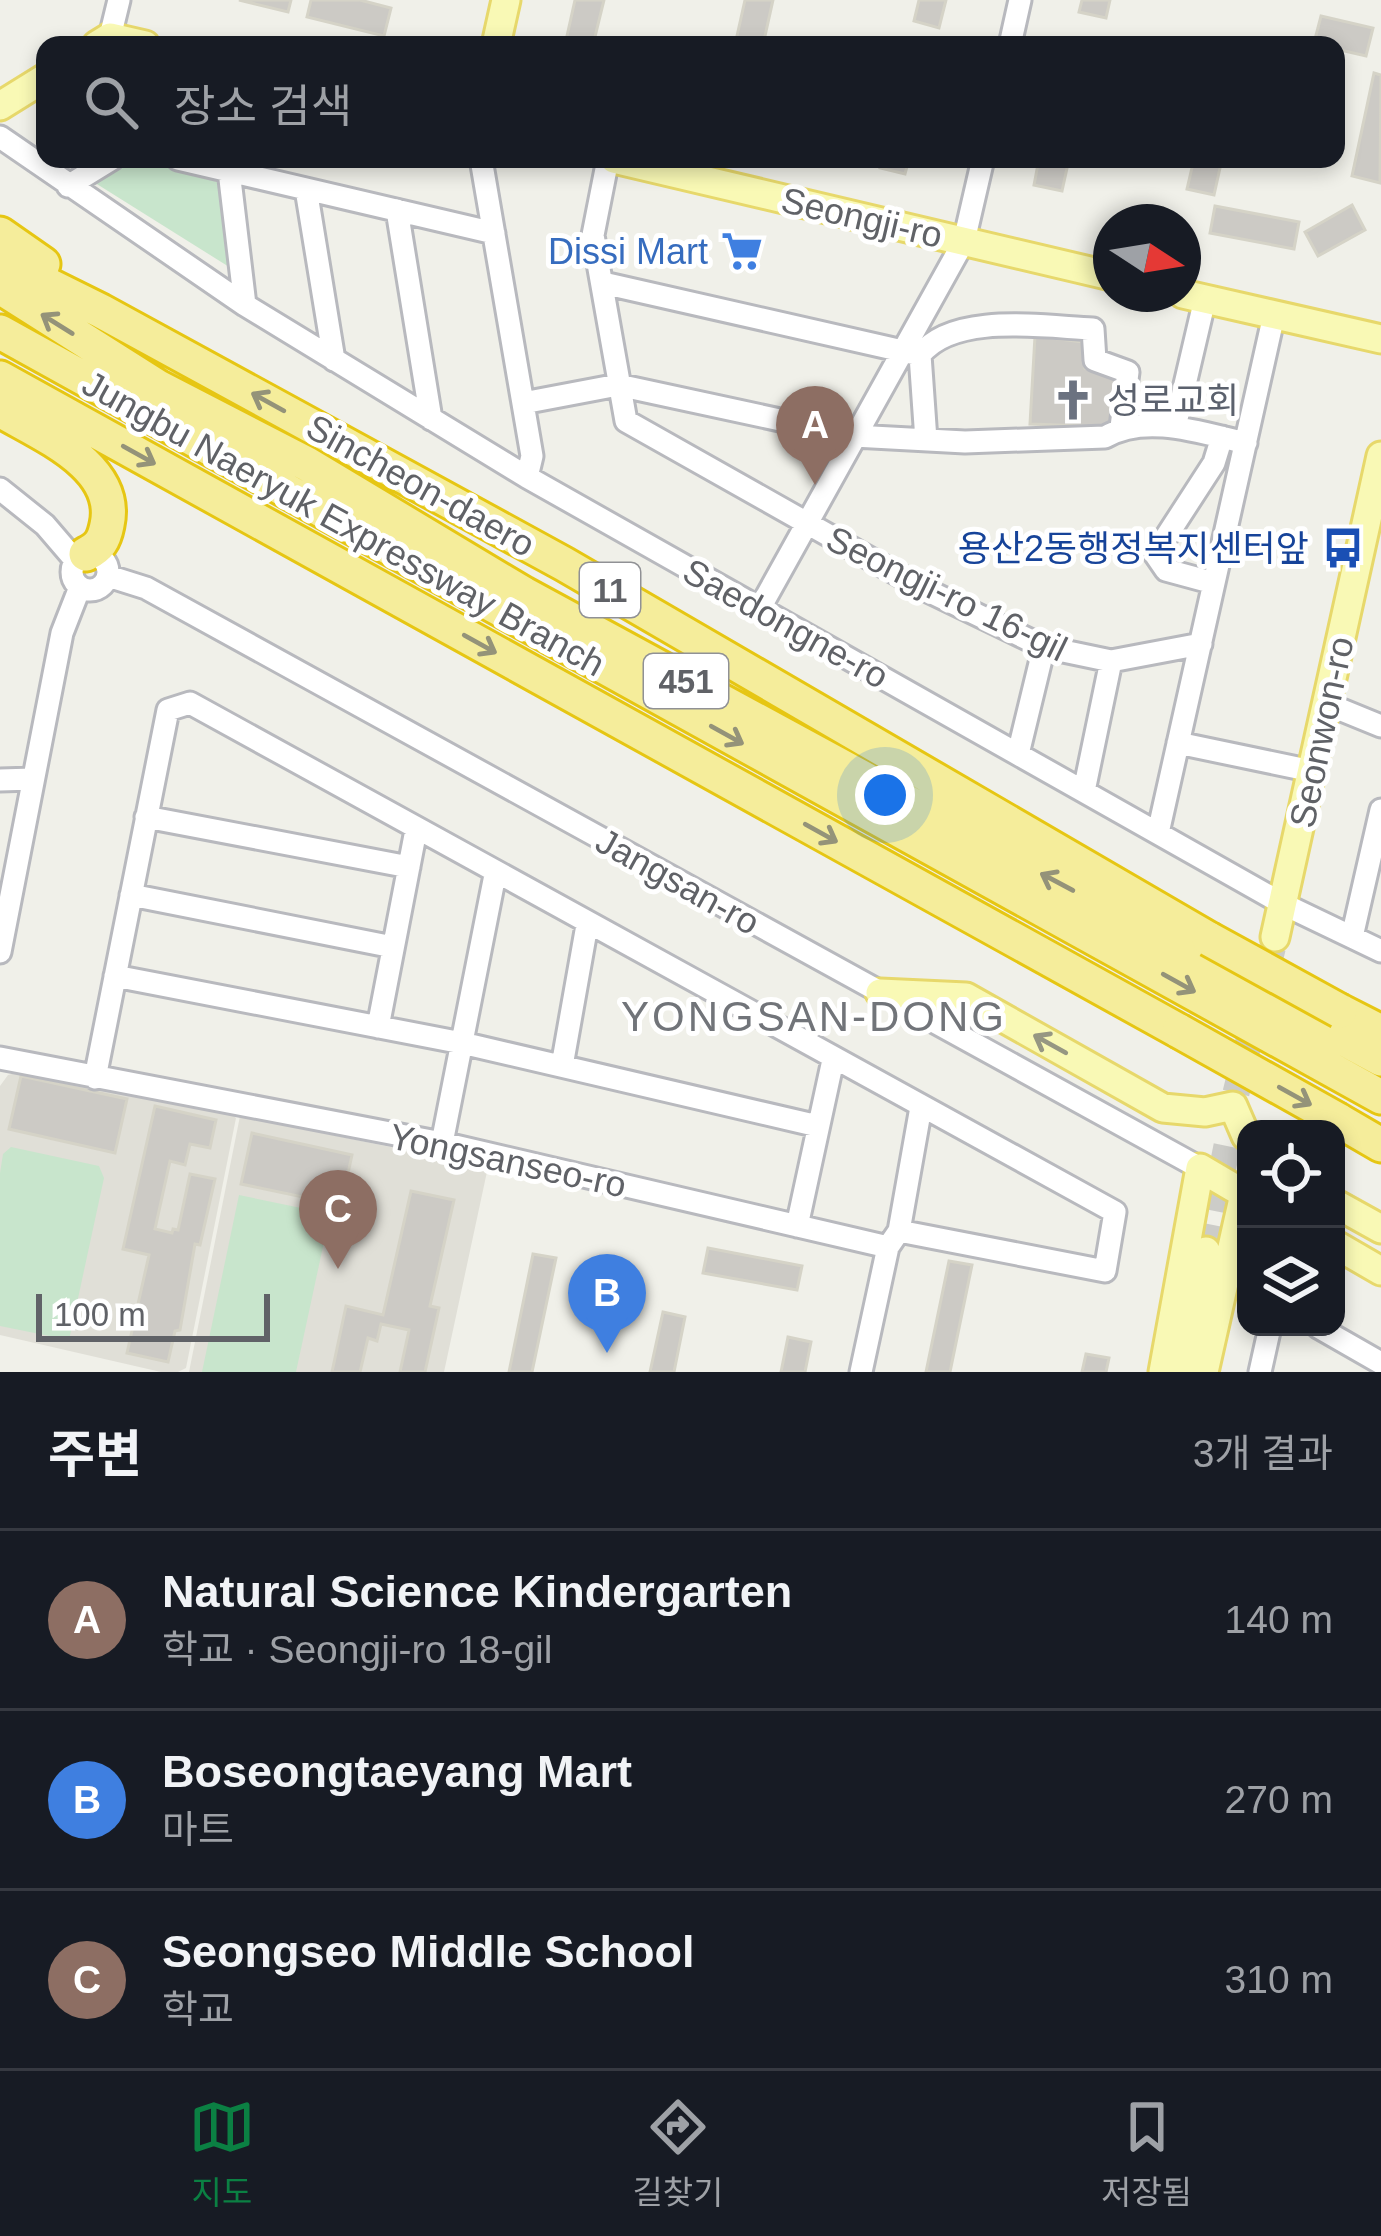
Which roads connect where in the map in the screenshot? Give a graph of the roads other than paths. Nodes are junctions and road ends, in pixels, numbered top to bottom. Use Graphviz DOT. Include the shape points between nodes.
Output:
graph roads {
  1 [pos="119,0"];
  2 [pos="506,0"];
  3 [pos="1020,0"];
  4 [pos="106,36"];
  5 [pos="498,36"];
  6 [pos="1012,36"];
  7 [pos="36,84"];
  8 [pos="0,106"];
  9 [pos="0,137"];
  10 [pos="36,162"];
  11 [pos="44,168"];
  12 [pos="97,168"];
  13 [pos="230,168"];
  14 [pos="240,168"];
  15 [pos="483,168"];
  16 [pos="609,168"];
  17 [pos="650,168"];
  18 [pos="981,168"];
  19 [pos="68,185"];
  20 [pos="306,189"];
  21 [pos="397,210"];
  22 [pos="494,233"];
  23 [pos="0,234"];
  24 [pos="964,241"];
  25 [pos="0,261"];
  26 [pos="1093,272"];
  27 [pos="603,283"];
  28 [pos="0,287"];
  29 [pos="1201,298"];
  30 [pos="245,305"];
  31 [pos="101,310"];
  32 [pos="1192,312"];
  33 [pos="1274,315"];
  34 [pos="0,332"];
  35 [pos="1381,339"];
  36 [pos="912,352"];
  37 [pos="334,360"];
  38 [pos="0,378"];
  39 [pos="618,385"];
  40 [pos="523,403"];
  41 [pos="0,410"];
  42 [pos="430,419"];
  43 [pos="1175,427"];
  44 [pos="1121,428"];
  45 [pos="854,436"];
  46 [pos="1222,437"];
  47 [pos="926,440"];
  48 [pos="1246,443"];
  49 [pos="1380,462"];
  50 [pos="527,477"];
  51 [pos="0,489"];
  52 [pos="806,525"];
  53 [pos="87,569"];
  54 [pos="1214,583"];
  55 [pos="760,608"];
  56 [pos="1201,644"];
  57 [pos="1044,647"];
  58 [pos="1112,661"];
  59 [pos="1327,704"];
  60 [pos="1381,726"];
  61 [pos="1178,743"];
  62 [pos="1018,754"];
  63 [pos="1312,771"];
  64 [pos="33,779"];
  65 [pos="0,780"];
  66 [pos="1084,791"];
  67 [pos="1381,810"];
  68 [pos="146,818"];
  69 [pos="416,830"];
  70 [pos="1158,833"];
  71 [pos="1375,862"];
  72 [pos="409,867"];
  73 [pos="495,875"];
  74 [pos="131,895"];
  75 [pos="1283,904"];
  76 [pos="586,925"];
  77 [pos="1275,937"];
  78 [pos="1352,937"];
  79 [pos="393,947"];
  80 [pos="1381,951"];
  81 [pos="0,952"];
  82 [pos="116,976"];
  83 [pos="880,993"];
  84 [pos="377,1027"];
  85 [pos="1381,1032"];
  86 [pos="462,1043"];
  87 [pos="0,1058"];
  88 [pos="1381,1059"];
  89 [pos="833,1060"];
  90 [pos="562,1066"];
  91 [pos="95,1078"];
  92 [pos="1381,1097"];
  93 [pos="921,1107"];
  94 [pos="818,1126"];
  95 [pos="1236,1141"];
  96 [pos="442,1143"];
  97 [pos="1381,1145"];
  98 [pos="1200,1168"];
  99 [pos="1237,1189"];
  100 [pos="1345,1209"];
  101 [pos="796,1226"];
  102 [pos="1237,1228"];
  103 [pos="1381,1229"];
  104 [pos="894,1239"];
  105 [pos="1345,1250"];
  106 [pos="1206,1251"];
  107 [pos="1381,1270"];
  108 [pos="1268,1336"];
  109 [pos="1334,1336"];
  110 [pos="1381,1363"];
  111 [pos="861,1372"];
  112 [pos="1163,1372"];
  113 [pos="1182,1372"];
  114 [pos="1204,1372"];
  115 [pos="1260,1372"];
  1 -- 4 [label="street"];
  2 -- 5 [label="main road"];
  3 -- 6 [label="street"];
  7 -- 8 [label="main road"];
  9 -- 10 [label="street, Saedongne-ro"];
  11 -- 19 [label="street, Saedongne-ro"];
  12 -- 19 [label="street"];
  13 -- 30 [label="street"];
  14 -- 20 [label="street"];
  15 -- 22 [label="street"];
  16 -- 27 [label="street, Seongji-ro 16-gil" via="592,235"];
  17 -- 24 [label="main road, Seongji-ro"];
  18 -- 24 [label="street"];
  19 -- 30 [label="street, Saedongne-ro"];
  20 -- 21 [label="street"];
  20 -- 37 [label="street"];
  21 -- 22 [label="street"];
  21 -- 42 [label="street"];
  22 -- 40 [label="street"];
  23 -- 31 [label="highway"];
  24 -- 26 [label="main road, Seongji-ro"];
  24 -- 36 [label="street"];
  25 -- 31 [label="highway, Sincheon-daero / 11"];
  27 -- 36 [label="street"];
  27 -- 39 [label="street, Seongji-ro 16-gil"];
  88 -- 28 [label="highway, Jungbu Naeryuk Expressway Branch / 451, one-way" via="524,594 308,464 158,387"];
  29 -- 33 [label="main road"];
  30 -- 37 [label="street, Saedongne-ro"];
  85 -- 31 [label="highway, Sincheon-daero / 11, one-way, bridge" via="564,564"];
  32 -- 43 [label="street"];
  33 -- 35 [label="main road"];
  33 -- 48 [label="street"];
  34 -- 92 [label="highway, Jungbu Naeryuk Expressway Branch / 451, one-way"];
  36 -- 44 [label="street" via="987,324 1094,329 1095,360 1129,372"];
  36 -- 45 [label="street"];
  36 -- 47 [label="street"];
  37 -- 42 [label="street, Saedongne-ro"];
  38 -- 97 [label="highway, one-way, bridge"];
  39 -- 40 [label="street"];
  39 -- 45 [label="street"];
  39 -- 52 [label="street, Seongji-ro 16-gil" via="626,421"];
  40 -- 50 [label="street" via="532,456"];
  41 -- 53 [label="highway" via="97,476 111,507"];
  42 -- 50 [label="street, Saedongne-ro"];
  43 -- 44 [label="street"];
  43 -- 46 [label="street"];
  44 -- 47 [label="street" via="1105,437"];
  45 -- 47 [label="street"];
  45 -- 52 [label="street"];
  46 -- 48 [label="street"];
  46 -- 54 [label="street" via="1155,554 1166,570"];
  48 -- 54 [label="street"];
  49 -- 59 [label="main road, Seonwon-ro"];
  50 -- 55 [label="street, Saedongne-ro"];
  51 -- 53 [label="street"];
  52 -- 55 [label="street"];
  52 -- 57 [label="street, Seongji-ro 16-gil"];
  53 -- 64 [label="street" via="62,632"];
  53 -- 83 [label="street, Jangsan-ro" via="146,588"];
  54 -- 56 [label="street"];
  55 -- 62 [label="street, Saedongne-ro"];
  56 -- 58 [label="street, Seongji-ro 16-gil"];
  56 -- 61 [label="street"];
  57 -- 58 [label="street, Seongji-ro 16-gil"];
  57 -- 62 [label="street"];
  58 -- 66 [label="street"];
  59 -- 60 [label="street"];
  59 -- 63 [label="main road, Seonwon-ro"];
  61 -- 63 [label="street"];
  61 -- 70 [label="street"];
  62 -- 66 [label="street, Saedongne-ro"];
  63 -- 75 [label="main road, Seonwon-ro"];
  64 -- 65 [label="street"];
  64 -- 81 [label="street"];
  66 -- 70 [label="street, Saedongne-ro"];
  67 -- 71 [label="street"];
  68 -- 69 [label="street" via="168,710 190,704"];
  68 -- 72 [label="street"];
  68 -- 74 [label="street"];
  69 -- 72 [label="street"];
  69 -- 73 [label="street"];
  70 -- 75 [label="street, Saedongne-ro"];
  71 -- 78 [label="street"];
  72 -- 79 [label="street"];
  73 -- 76 [label="street"];
  73 -- 86 [label="street"];
  74 -- 79 [label="street"];
  74 -- 82 [label="street"];
  75 -- 77 [label="main road, Seonwon-ro"];
  75 -- 78 [label="street, Saedongne-ro"];
  76 -- 89 [label="street"];
  76 -- 90 [label="street"];
  78 -- 80 [label="street, Saedongne-ro"];
  79 -- 84 [label="street"];
  82 -- 84 [label="street"];
  82 -- 91 [label="street"];
  95 -- 83 [label="main road, one-way" via="1235,1100 1205,1112 1163,1108 966,997"];
  83 -- 98 [label="street, Jangsan-ro"];
  84 -- 86 [label="street"];
  86 -- 90 [label="street"];
  86 -- 96 [label="street"];
  87 -- 91 [label="street, Yongsanseo-ro"];
  89 -- 93 [label="street"];
  89 -- 94 [label="street"];
  90 -- 94 [label="street"];
  91 -- 96 [label="street, Yongsanseo-ro"];
  93 -- 104 [label="street"];
  93 -- 104 [label="street, Yongsanseo-ro" via="1115,1212 1105,1271"];
  94 -- 101 [label="street"];
  96 -- 101 [label="street, Yongsanseo-ro"];
  98 -- 99 [label="main road, Jangsan-ro"];
  98 -- 112 [label="main road"];
  100 -- 103 [label="main road"];
  101 -- 104 [label="street, Yongsanseo-ro"];
  102 -- 114 [label="main road"];
  104 -- 111 [label="street"];
  105 -- 107 [label="main road"];
  106 -- 113 [label="main road"];
  108 -- 115 [label="street"];
  109 -- 110 [label="street"];
}
